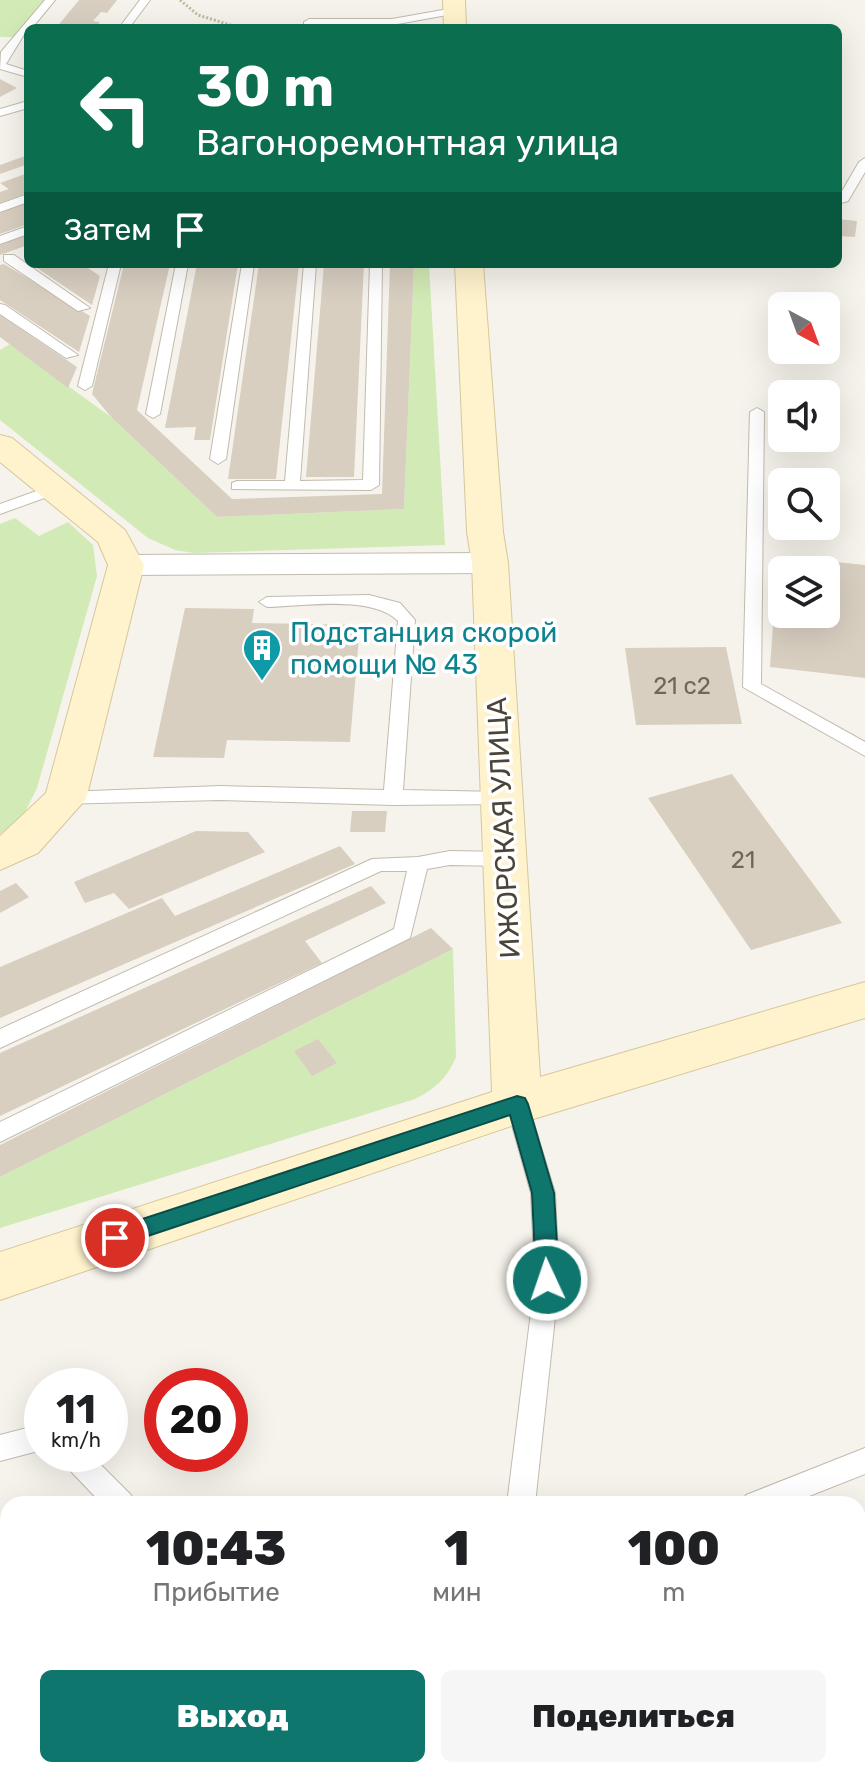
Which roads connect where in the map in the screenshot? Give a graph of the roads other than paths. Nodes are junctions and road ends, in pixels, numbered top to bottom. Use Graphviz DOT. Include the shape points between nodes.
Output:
graph roads {
  1 [pos="50,0"];
  2 [pos="145,0"];
  3 [pos="454,13"];
  4 [pos="27,24"];
  5 [pos="127,24"];
  6 [pos="397,24"];
  7 [pos="24,28"];
  8 [pos="3,50"];
  9 [pos="0,66"];
  10 [pos="24,73"];
  11 [pos="24,105"];
  12 [pos="0,113"];
  13 [pos="865,162"];
  14 [pos="24,199"];
  15 [pos="842,201"];
  16 [pos="0,208"];
  17 [pos="24,231"];
  18 [pos="0,240"];
  19 [pos="24,252"];
  20 [pos="4,260"];
  21 [pos="114,268"];
  22 [pos="181,268"];
  23 [pos="247,268"];
  24 [pos="310,268"];
  25 [pos="376,268"];
  26 [pos="469,268"];
  27 [pos="0,308"];
  28 [pos="83,308"];
  29 [pos="71,355"];
  30 [pos="85,386"];
  31 [pos="757,412"];
  32 [pos="153,414"];
  33 [pos="0,445"];
  34 [pos="218,459"];
  35 [pos="237,486"];
  36 [pos="292,486"];
  37 [pos="56,489"];
  38 [pos="0,509"];
  39 [pos="490,563"];
  40 [pos="126,565"];
  41 [pos="267,602"];
  42 [pos="865,750"];
  43 [pos="393,798"];
  44 [pos="65,799"];
  45 [pos="502,799"];
  46 [pos="0,855"];
  47 [pos="505,859"];
  48 [pos="418,864"];
  49 [pos="865,1000"];
  50 [pos="0,1039"];
  51 [pos="517,1104"];
  52 [pos="0,1133"];
  53 [pos="0,1276"];
  54 [pos="24,1442"];
  55 [pos="0,1448"];
  56 [pos="865,1461"];
  57 [pos="90,1472"];
  58 [pos="113,1496"];
  59 [pos="522,1496"];
  60 [pos="776,1496"];
  1 -- 4 [label="lane"];
  2 -- 5 [label="lane"];
  3 -- 6 [label="lane"];
  7 -- 8 [label="lane"];
  8 -- 9 [label="lane"];
  9 -- 10 [label="lane"];
  11 -- 12 [label="lane"];
  13 -- 15 [label="lane"];
  14 -- 16 [label="lane"];
  17 -- 18 [label="lane"];
  19 -- 20 [label="lane"];
  20 -- 28 [label="lane"];
  21 -- 30 [label="lane"];
  22 -- 32 [label="lane"];
  23 -- 34 [label="lane"];
  24 -- 36 [label="lane"];
  25 -- 36 [label="lane" via="371,485"];
  26 -- 39 [label="street, ИЖОРСКАЯ УЛИЦА"];
  27 -- 29 [label="lane"];
  31 -- 42 [label="lane" via="752,687"];
  33 -- 37 [label="street"];
  35 -- 36 [label="lane"];
  37 -- 38 [label="lane"];
  37 -- 40 [label="street" via="113,537"];
  39 -- 40 [label="street"];
  39 -- 45 [label="street, ИЖОРСКАЯ УЛИЦА"];
  40 -- 44 [label="street"];
  41 -- 43 [label="lane" via="369,600 394,607 407,620"];
  43 -- 44 [label="lane" via="220,793"];
  43 -- 45 [label="lane"];
  44 -- 46 [label="street" via="23,842"];
  45 -- 47 [label="street, ИЖОРСКАЯ УЛИЦА"];
  47 -- 48 [label="lane" via="450,858"];
  47 -- 51 [label="street, ИЖОРСКАЯ УЛИЦА"];
  48 -- 50 [label="lane" via="379,864"];
  48 -- 52 [label="lane" via="403,933"];
  49 -- 51 [label="street"];
  51 -- 53 [label="street"];
  51 -- 59 [label="lane" via="543,1193 547,1280"];
  54 -- 55 [label="lane"];
  56 -- 60 [label="lane"];
  57 -- 58 [label="lane"];
}
